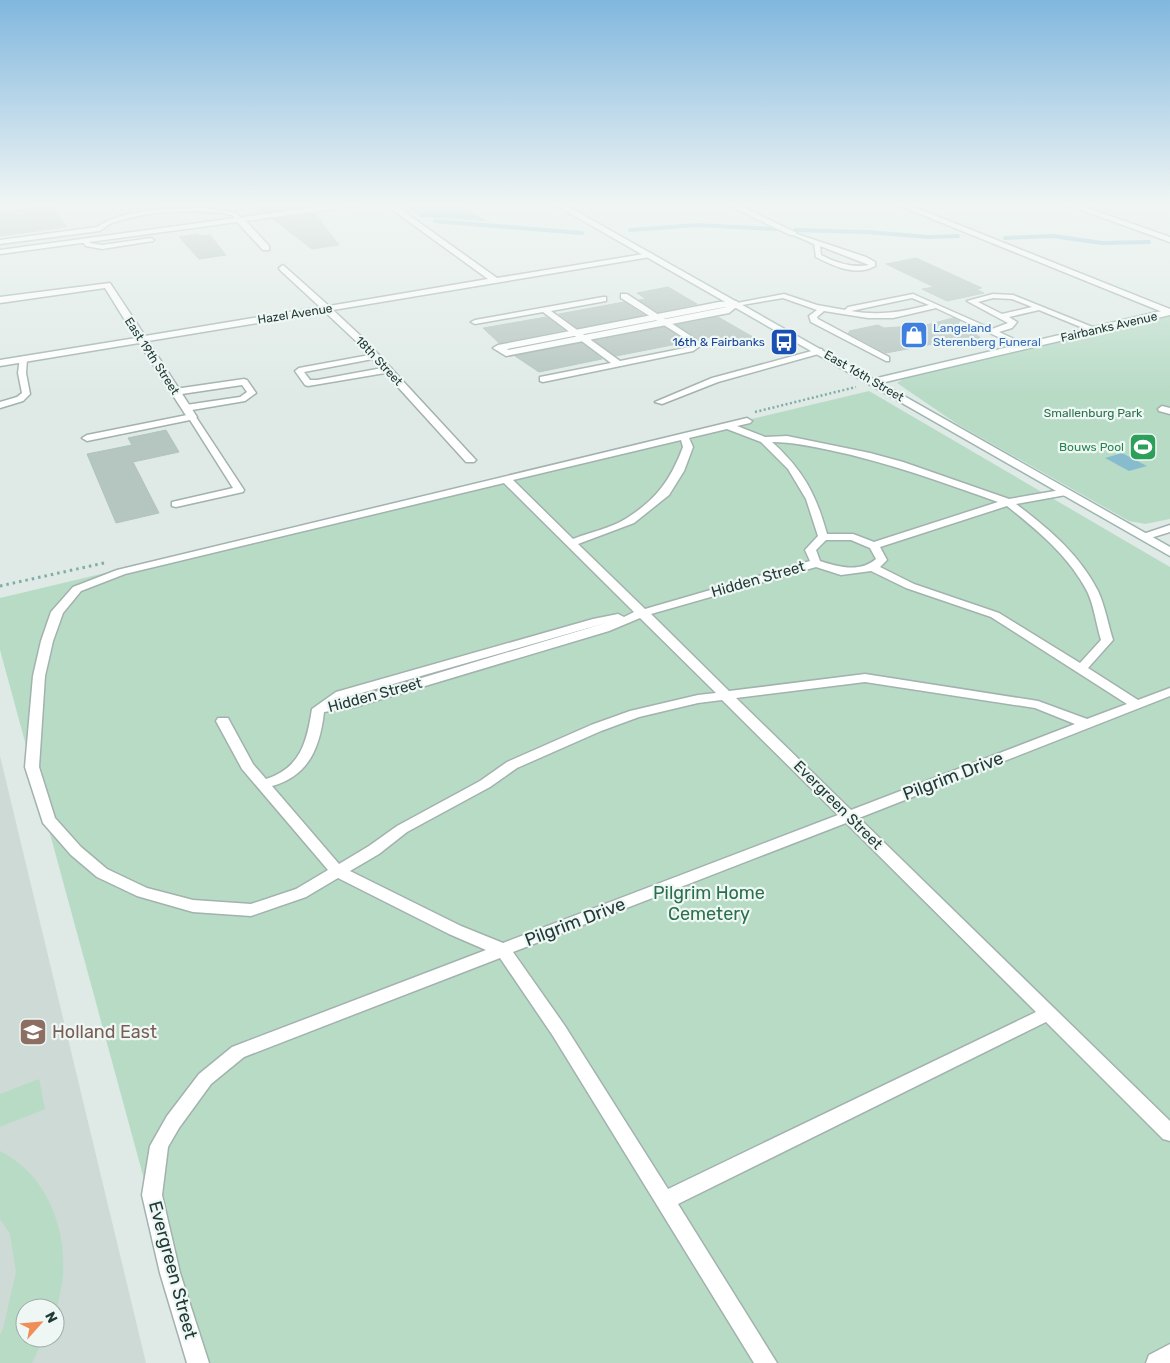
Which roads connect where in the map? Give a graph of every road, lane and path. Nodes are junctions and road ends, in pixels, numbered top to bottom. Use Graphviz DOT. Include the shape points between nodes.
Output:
graph roads {
  1 [pos="476,267"];
  2 [pos="578,267"];
  3 [pos="670,267"];
  4 [pos="842,267"];
  5 [pos="870,267"];
  6 [pos="1056,267"];
  7 [pos="283,268"];
  8 [pos="495,280"];
  9 [pos="624,296"];
  10 [pos="603,299"];
  11 [pos="0,300"];
  12 [pos="736,304"];
  13 [pos="936,306"];
  14 [pos="328,308"];
  15 [pos="1039,308"];
  16 [pos="822,309"];
  17 [pos="544,310"];
  18 [pos="838,311"];
  19 [pos="1170,312"];
  20 [pos="1002,316"];
  21 [pos="657,317"];
  22 [pos="475,322"];
  23 [pos="666,322"];
  24 [pos="1096,330"];
  25 [pos="992,332"];
  26 [pos="580,335"];
  27 [pos="141,340"];
  28 [pos="1024,347"];
  29 [pos="819,352"];
  30 [pos="374,356"];
  31 [pos="23,359"];
  32 [pos="886,360"];
  33 [pos="0,363"];
  34 [pos="618,364"];
  35 [pos="388,370"];
  36 [pos="543,379"];
  37 [pos="873,382"];
  38 [pos="176,392"];
  39 [pos="659,402"];
  40 [pos="0,405"];
  41 [pos="186,408"];
  42 [pos="192,417"];
  43 [pos="748,421"];
  44 [pos="728,426"];
  45 [pos="684,436"];
  46 [pos="88,438"];
  47 [pos="764,440"];
  48 [pos="470,460"];
  49 [pos="505,478"];
  50 [pos="1066,492"];
  51 [pos="1008,502"];
  52 [pos="176,504"];
  53 [pos="1170,528"];
  54 [pos="823,537"];
  55 [pos="1144,537"];
  56 [pos="571,543"];
  57 [pos="874,546"];
  58 [pos="1170,552"];
  59 [pos="816,563"];
  60 [pos="873,568"];
  61 [pos="643,613"];
  62 [pos="1081,669"];
  63 [pos="1170,692"];
  64 [pos="727,695"];
  65 [pos="1138,705"];
  66 [pos="223,721"];
  67 [pos="1088,724"];
  68 [pos="263,784"];
  69 [pos="850,816"];
  70 [pos="338,872"];
  71 [pos="503,950"];
  72 [pos="1049,1013"];
  73 [pos="173,1122"];
  74 [pos="1170,1133"];
  75 [pos="664,1201"];
  76 [pos="1170,1355"];
  77 [pos="198,1363"];
  78 [pos="766,1363"];
  79 [pos="1157,1363"];
  1 -- 8 [label="street"];
  2 -- 8 [label="street, Hazel Avenue"];
  3 -- 12 [label="street, East 16th Street"];
  4 -- 5 [label="lane" via="858,270"];
  6 -- 19 [label="street"];
  7 -- 14 [label="street, 18th Street"];
  8 -- 14 [label="street, Hazel Avenue"];
  9 -- 21 [label="lane"];
  10 -- 17 [label="lane"];
  11 -- 27 [label="street, East 19th Street" via="107,285"];
  12 -- 16 [label="lane" via="784,296"];
  12 -- 21 [label="street"];
  12 -- 23 [label="street" via="728,310"];
  12 -- 29 [label="street, East 16th Street"];
  13 -- 18 [label="lane" via="894,316"];
  13 -- 18 [label="lane" via="911,296"];
  13 -- 25 [label="lane"];
  14 -- 27 [label="street, Hazel Avenue"];
  14 -- 30 [label="street, 18th Street"];
  15 -- 20 [label="lane"];
  15 -- 20 [label="lane" via="1001,295 971,301"];
  15 -- 24 [label="lane"];
  16 -- 18 [label="lane"];
  16 -- 32 [label="lane" via="813,316 814,320"];
  17 -- 22 [label="lane"];
  17 -- 26 [label="lane"];
  19 -- 24 [label="street, Fairbanks Avenue"];
  20 -- 25 [label="lane" via="1013,322"];
  21 -- 23 [label="lane"];
  21 -- 26 [label="street"];
  23 -- 26 [label="street"];
  23 -- 34 [label="lane" via="698,344 693,349"];
  24 -- 28 [label="street, Fairbanks Avenue"];
  25 -- 28 [label="lane"];
  26 -- 26 [label="street" via="498,348 506,353"];
  26 -- 34 [label="lane"];
  27 -- 31 [label="street, Hazel Avenue"];
  27 -- 38 [label="street, East 19th Street"];
  28 -- 37 [label="street, Fairbanks Avenue"];
  29 -- 37 [label="street, East 16th Street"];
  29 -- 39 [label="lane" via="715,380"];
  30 -- 35 [label="street, 18th Street"];
  30 -- 35 [label="lane" via="299,371 308,383 317,384"];
  31 -- 33 [label="street, Hazel Avenue"];
  31 -- 40 [label="lane" via="26,394"];
  34 -- 36 [label="lane"];
  35 -- 48 [label="street, 18th Street"];
  37 -- 50 [label="street, East 16th Street"];
  38 -- 41 [label="street, East 19th Street"];
  38 -- 41 [label="lane" via="244,382 252,393 242,399"];
  41 -- 42 [label="street, East 19th Street"];
  42 -- 46 [label="lane"];
  42 -- 52 [label="lane" via="239,490"];
  43 -- 44 [label="lane"];
  44 -- 45 [label="lane"];
  44 -- 47 [label="lane"];
  45 -- 49 [label="lane"];
  45 -- 56 [label="lane" via="688,447 679,471 665,493 630,521"];
  47 -- 51 [label="lane" via="787,439 851,451 900,464"];
  47 -- 54 [label="lane" via="797,474 811,498"];
  49 -- 56 [label="lane, Evergreen Street"];
  49 -- 70 [label="lane" via="120,572 77,589 57,612 39,676 32,767 48,820 76,851 102,873 142,892 193,906 251,910 301,893"];
  50 -- 51 [label="lane"];
  50 -- 55 [label="street, East 16th Street"];
  51 -- 57 [label="lane"];
  51 -- 62 [label="lane" via="1046,532 1075,564 1093,592 1107,640"];
  53 -- 55 [label="lane"];
  54 -- 57 [label="lane" via="852,537"];
  54 -- 59 [label="lane" via="810,550"];
  55 -- 58 [label="street, East 16th Street"];
  56 -- 61 [label="lane, Evergreen Street"];
  57 -- 60 [label="lane" via="882,560"];
  59 -- 60 [label="lane" via="841,572"];
  59 -- 61 [label="lane, Hidden Street"];
  60 -- 62 [label="lane" via="910,586 995,615"];
  61 -- 64 [label="lane, Evergreen Street"];
  61 -- 68 [label="lane, Hidden Street" via="605,628 350,704 318,710 308,752 288,775"];
  62 -- 65 [label="lane"];
  63 -- 65 [label="lane, Pilgrim Drive"];
  64 -- 67 [label="lane" via="865,678 1038,705"];
  64 -- 69 [label="lane, Evergreen Street"];
  64 -- 70 [label="lane" via="635,714 512,764 485,784 402,829"];
  65 -- 67 [label="lane, Pilgrim Drive"];
  66 -- 68 [label="lane" via="247,766"];
  67 -- 69 [label="lane, Pilgrim Drive"];
  68 -- 70 [label="lane"];
  69 -- 71 [label="lane, Pilgrim Drive"];
  69 -- 72 [label="lane, Evergreen Street"];
  70 -- 71 [label="lane"];
  71 -- 73 [label="lane, Pilgrim Drive" via="238,1052 205,1079"];
  71 -- 75 [label="lane" via="559,1031"];
  72 -- 74 [label="lane, Evergreen Street"];
  72 -- 75 [label="lane"];
  73 -- 77 [label="lane, Evergreen Street" via="159,1146 152,1195 170,1272"];
  75 -- 78 [label="lane"];
  76 -- 79 [label="lane"];
}
